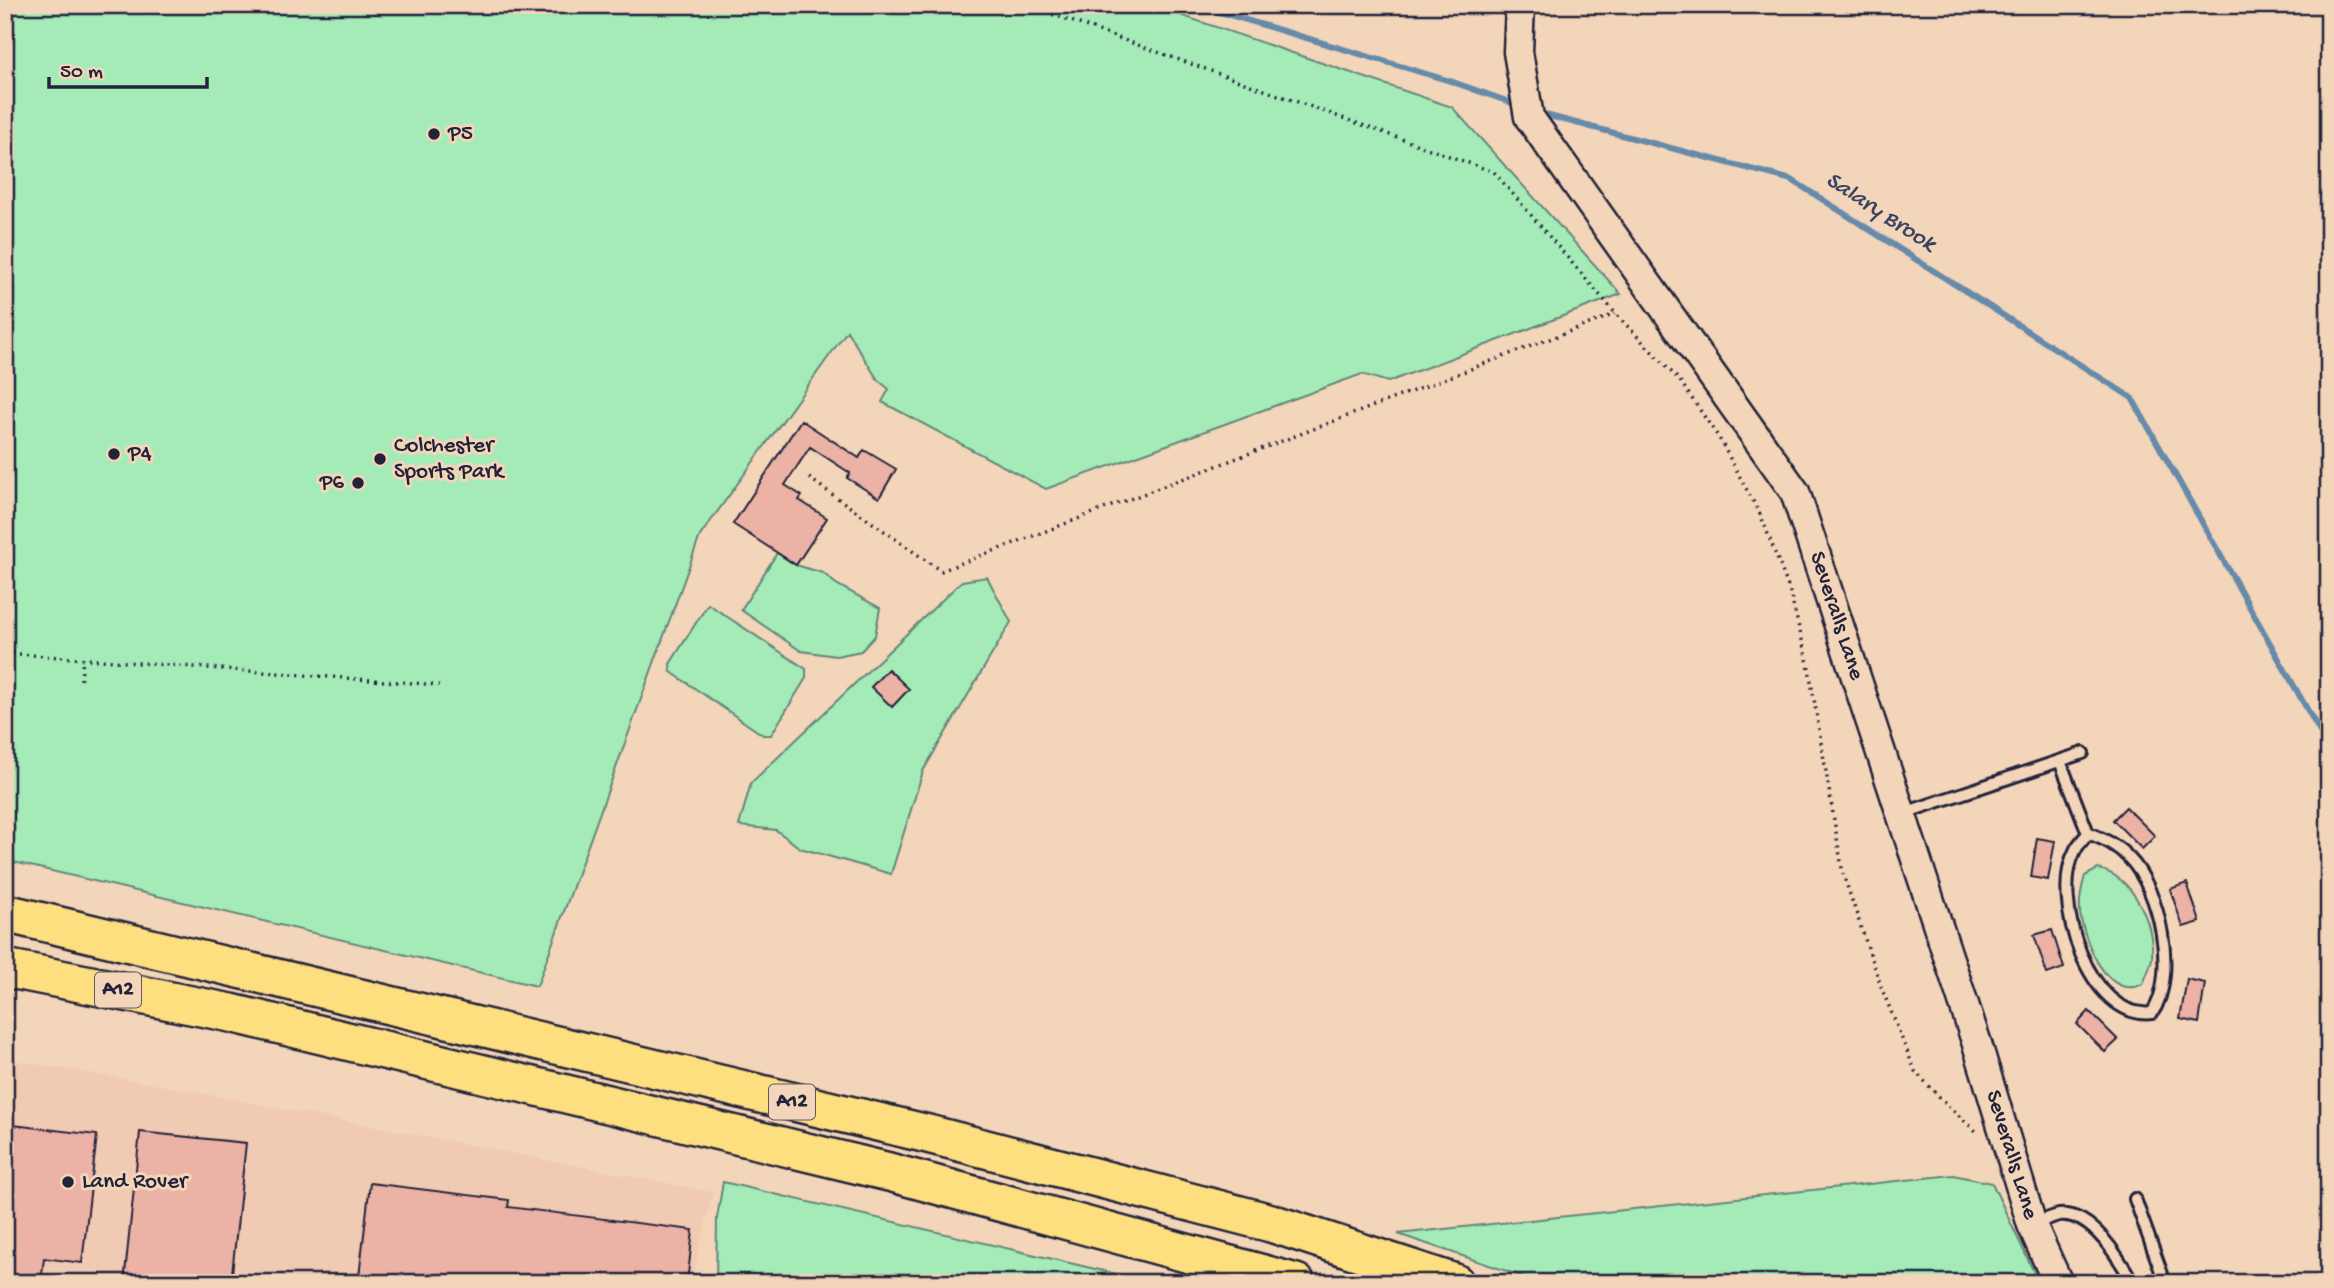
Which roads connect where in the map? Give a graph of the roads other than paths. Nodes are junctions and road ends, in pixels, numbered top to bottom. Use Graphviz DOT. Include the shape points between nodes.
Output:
graph roads {
  1 [pos="1520,5"];
  2 [pos="2083,753"];
  3 [pos="2060,761"];
  4 [pos="1901,814"];
  5 [pos="2088,833"];
  6 [pos="5,913"];
  7 [pos="5,923"];
  8 [pos="124,943"];
  9 [pos="5,968"];
  10 [pos="5,983"];
  11 [pos="231,1013"];
  12 [pos="2135,1199"];
  13 [pos="2032,1224"];
  14 [pos="1296,1283"];
  15 [pos="1455,1283"];
  16 [pos="2057,1283"];
  17 [pos="2133,1283"];
  18 [pos="2160,1283"];
  1 -- 4 [label="street, Severalls Lane" via="1518,52 1529,117 1795,492"];
  2 -- 3 [label="lane"];
  3 -- 4 [label="lane"];
  3 -- 5 [label="lane"];
  4 -- 13 [label="street, Severalls Lane"];
  5 -- 5 [label="lane" via="2074,851 2068,884 2074,936 2087,968 2106,996 2137,1015 2152,1013 2161,1000 2165,978 2161,928 2131,859 2109,841"];
  6 -- 8 [label="highway, A12"];
  7 -- 8 [label="highway, A12"];
  8 -- 15 [label="highway, A12" via="928,1134 1271,1223"];
  9 -- 11 [label="highway, A12"];
  10 -- 11 [label="highway, A12"];
  11 -- 14 [label="highway, A12" via="889,1172"];
  12 -- 18 [label="lane" via="2162,1274"];
  13 -- 16 [label="street, Severalls Lane"];
  13 -- 17 [label="lane" via="2060,1215 2082,1218"];
}
